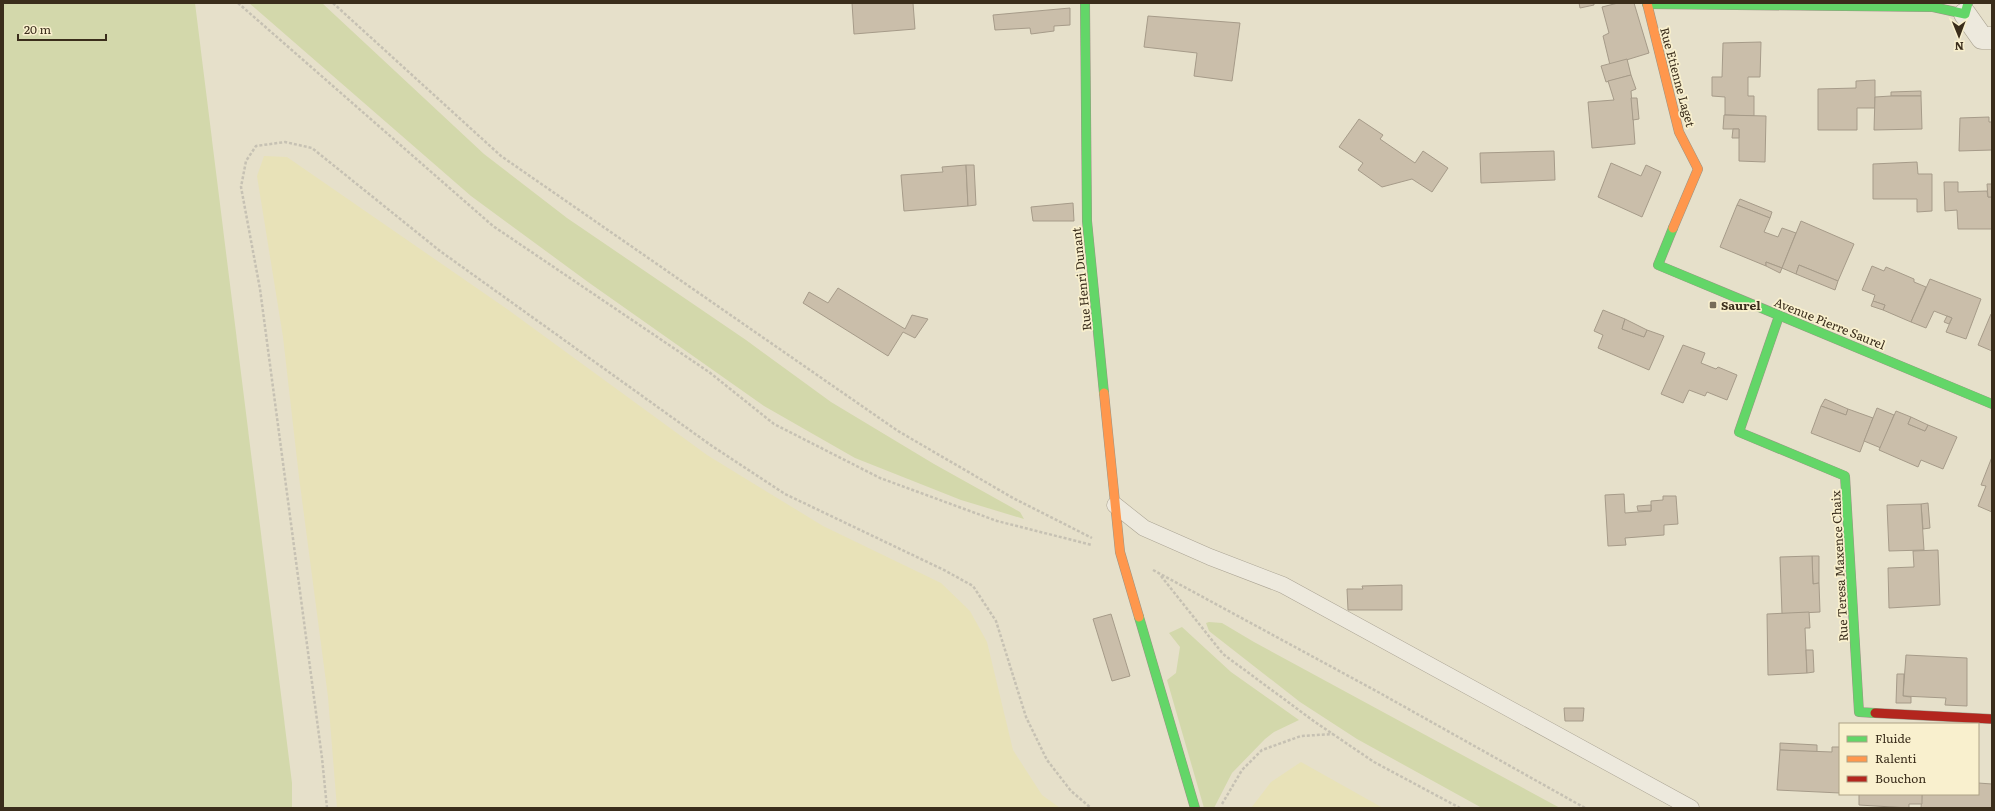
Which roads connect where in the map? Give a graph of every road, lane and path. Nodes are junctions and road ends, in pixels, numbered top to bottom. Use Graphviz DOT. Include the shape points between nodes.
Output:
graph roads {
  1 [pos="238,3"];
  2 [pos="333,3"];
  3 [pos="1085,3"];
  4 [pos="1647,3"];
  5 [pos="1966,9"];
  6 [pos="1992,38"];
  7 [pos="1658,265"];
  8 [pos="1779,316"];
  9 [pos="1992,404"];
  10 [pos="1115,505"];
  11 [pos="1120,552"];
  12 [pos="1160,574"];
  13 [pos="1992,720"];
  14 [pos="1333,734"];
  15 [pos="327,808"];
  16 [pos="1091,808"];
  17 [pos="1194,808"];
  18 [pos="1220,808"];
  19 [pos="1460,808"];
  20 [pos="1585,808"];
  21 [pos="1691,808"];
  1 -- 11 [label="path" via="493,226 709,372 774,424 880,478 997,521"];
  2 -- 11 [label="path" via="501,156 898,431 1013,498"];
  3 -- 10 [label="street, Rue Henri Dunant" via="1088,221"];
  4 -- 5 [label="street"];
  4 -- 7 [label="street, Rue Etienne Laget" via="1679,132 1698,169"];
  5 -- 6 [label="street" via="1982,38"];
  7 -- 8 [label="street, Avenue Pierre Saurel"];
  8 -- 9 [label="street, Avenue Pierre Saurel"];
  8 -- 13 [label="street, Rue Teresa Maxence Chaix" via="1739,432 1845,476 1859,712"];
  10 -- 11 [label="street, Rue Henri Dunant"];
  10 -- 21 [label="lane" via="1144,528 1283,585"];
  11 -- 12 [label="path"];
  11 -- 17 [label="street, Rue Henri Dunant"];
  12 -- 14 [label="path" via="1223,654"];
  12 -- 20 [label="path"];
  14 -- 18 [label="path" via="1301,736 1262,750 1242,770"];
  14 -- 19 [label="path" via="1374,762"];
  15 -- 16 [label="path" via="260,289 241,187 246,161 256,146 285,142 312,148 440,250 712,446 785,494 973,586 996,621 1026,718 1046,760 1071,791"];
}
